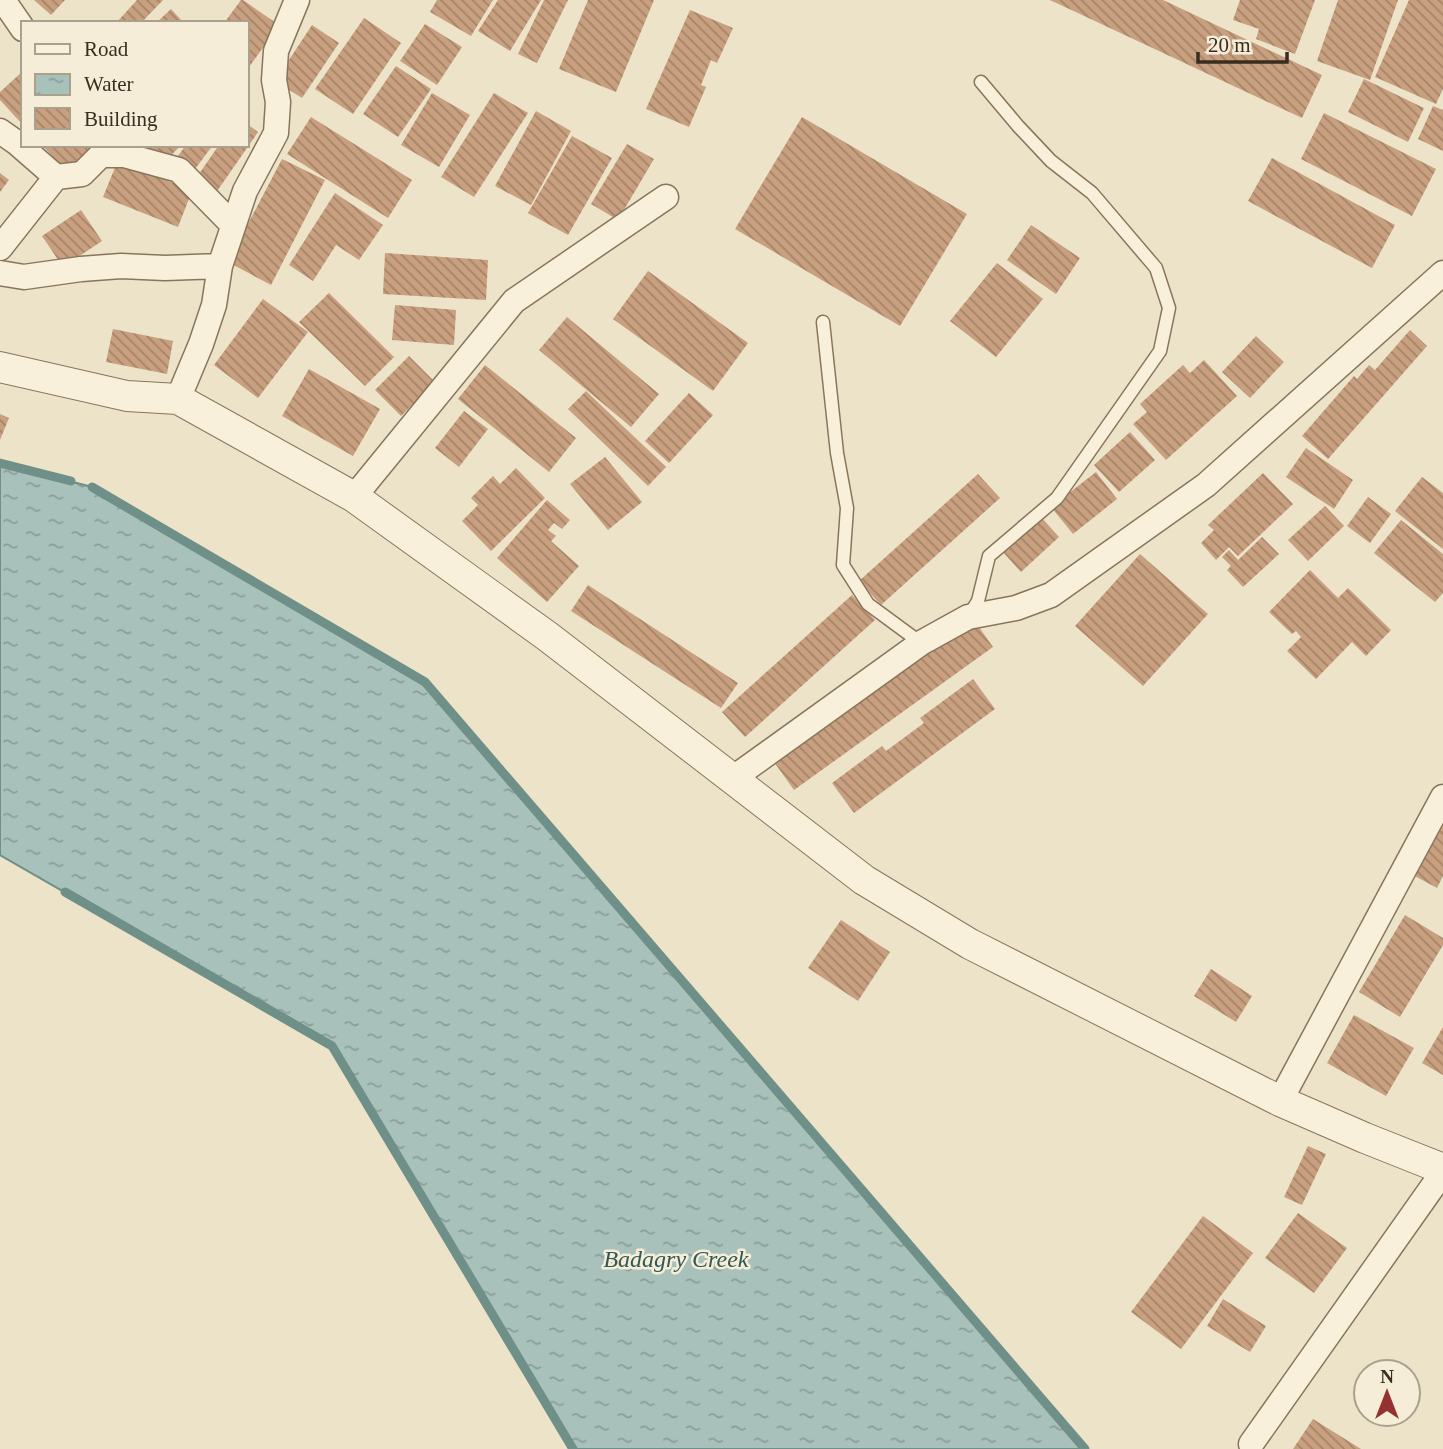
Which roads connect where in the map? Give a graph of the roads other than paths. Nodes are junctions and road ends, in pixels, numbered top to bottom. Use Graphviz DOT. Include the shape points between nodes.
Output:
graph roads {
  1 [pos="3,0"];
  2 [pos="296,0"];
  3 [pos="21,26"];
  4 [pos="981,82"];
  5 [pos="0,131"];
  6 [pos="56,177"];
  7 [pos="666,197"];
  8 [pos="233,225"];
  9 [pos="0,248"];
  10 [pos="220,266"];
  11 [pos="0,273"];
  12 [pos="1443,274"];
  13 [pos="823,322"];
  14 [pos="0,367"];
  15 [pos="178,399"];
  16 [pos="354,497"];
  17 [pos="968,617"];
  18 [pos="921,643"];
  19 [pos="732,779"];
  20 [pos="1443,797"];
  21 [pos="1280,1101"];
  22 [pos="1443,1170"];
  23 [pos="1251,1444"];
  1 -- 3 [label="street"];
  2 -- 8 [label="street" via="276,51 276,133 245,191"];
  4 -- 17 [label="lane" via="1051,162 1092,193 1156,268 1169,308 1160,351 1057,498 989,556 978,601"];
  5 -- 6 [label="street"];
  6 -- 8 [label="street" via="82,174 101,155 124,155 179,170"];
  6 -- 9 [label="street"];
  7 -- 16 [label="street" via="514,301"];
  8 -- 10 [label="street"];
  10 -- 11 [label="street" via="121,266 24,277"];
  10 -- 15 [label="street" via="214,305"];
  12 -- 17 [label="street" via="1206,485 1051,595 1016,608"];
  13 -- 18 [label="lane" via="836,453 847,508 844,565 868,604"];
  14 -- 15 [label="street" via="127,396"];
  15 -- 16 [label="street"];
  16 -- 19 [label="street" via="547,636"];
  17 -- 18 [label="street"];
  18 -- 19 [label="street"];
  19 -- 21 [label="street" via="864,880 970,944"];
  20 -- 21 [label="street"];
  21 -- 22 [label="street"];
  22 -- 23 [label="street"];
}
